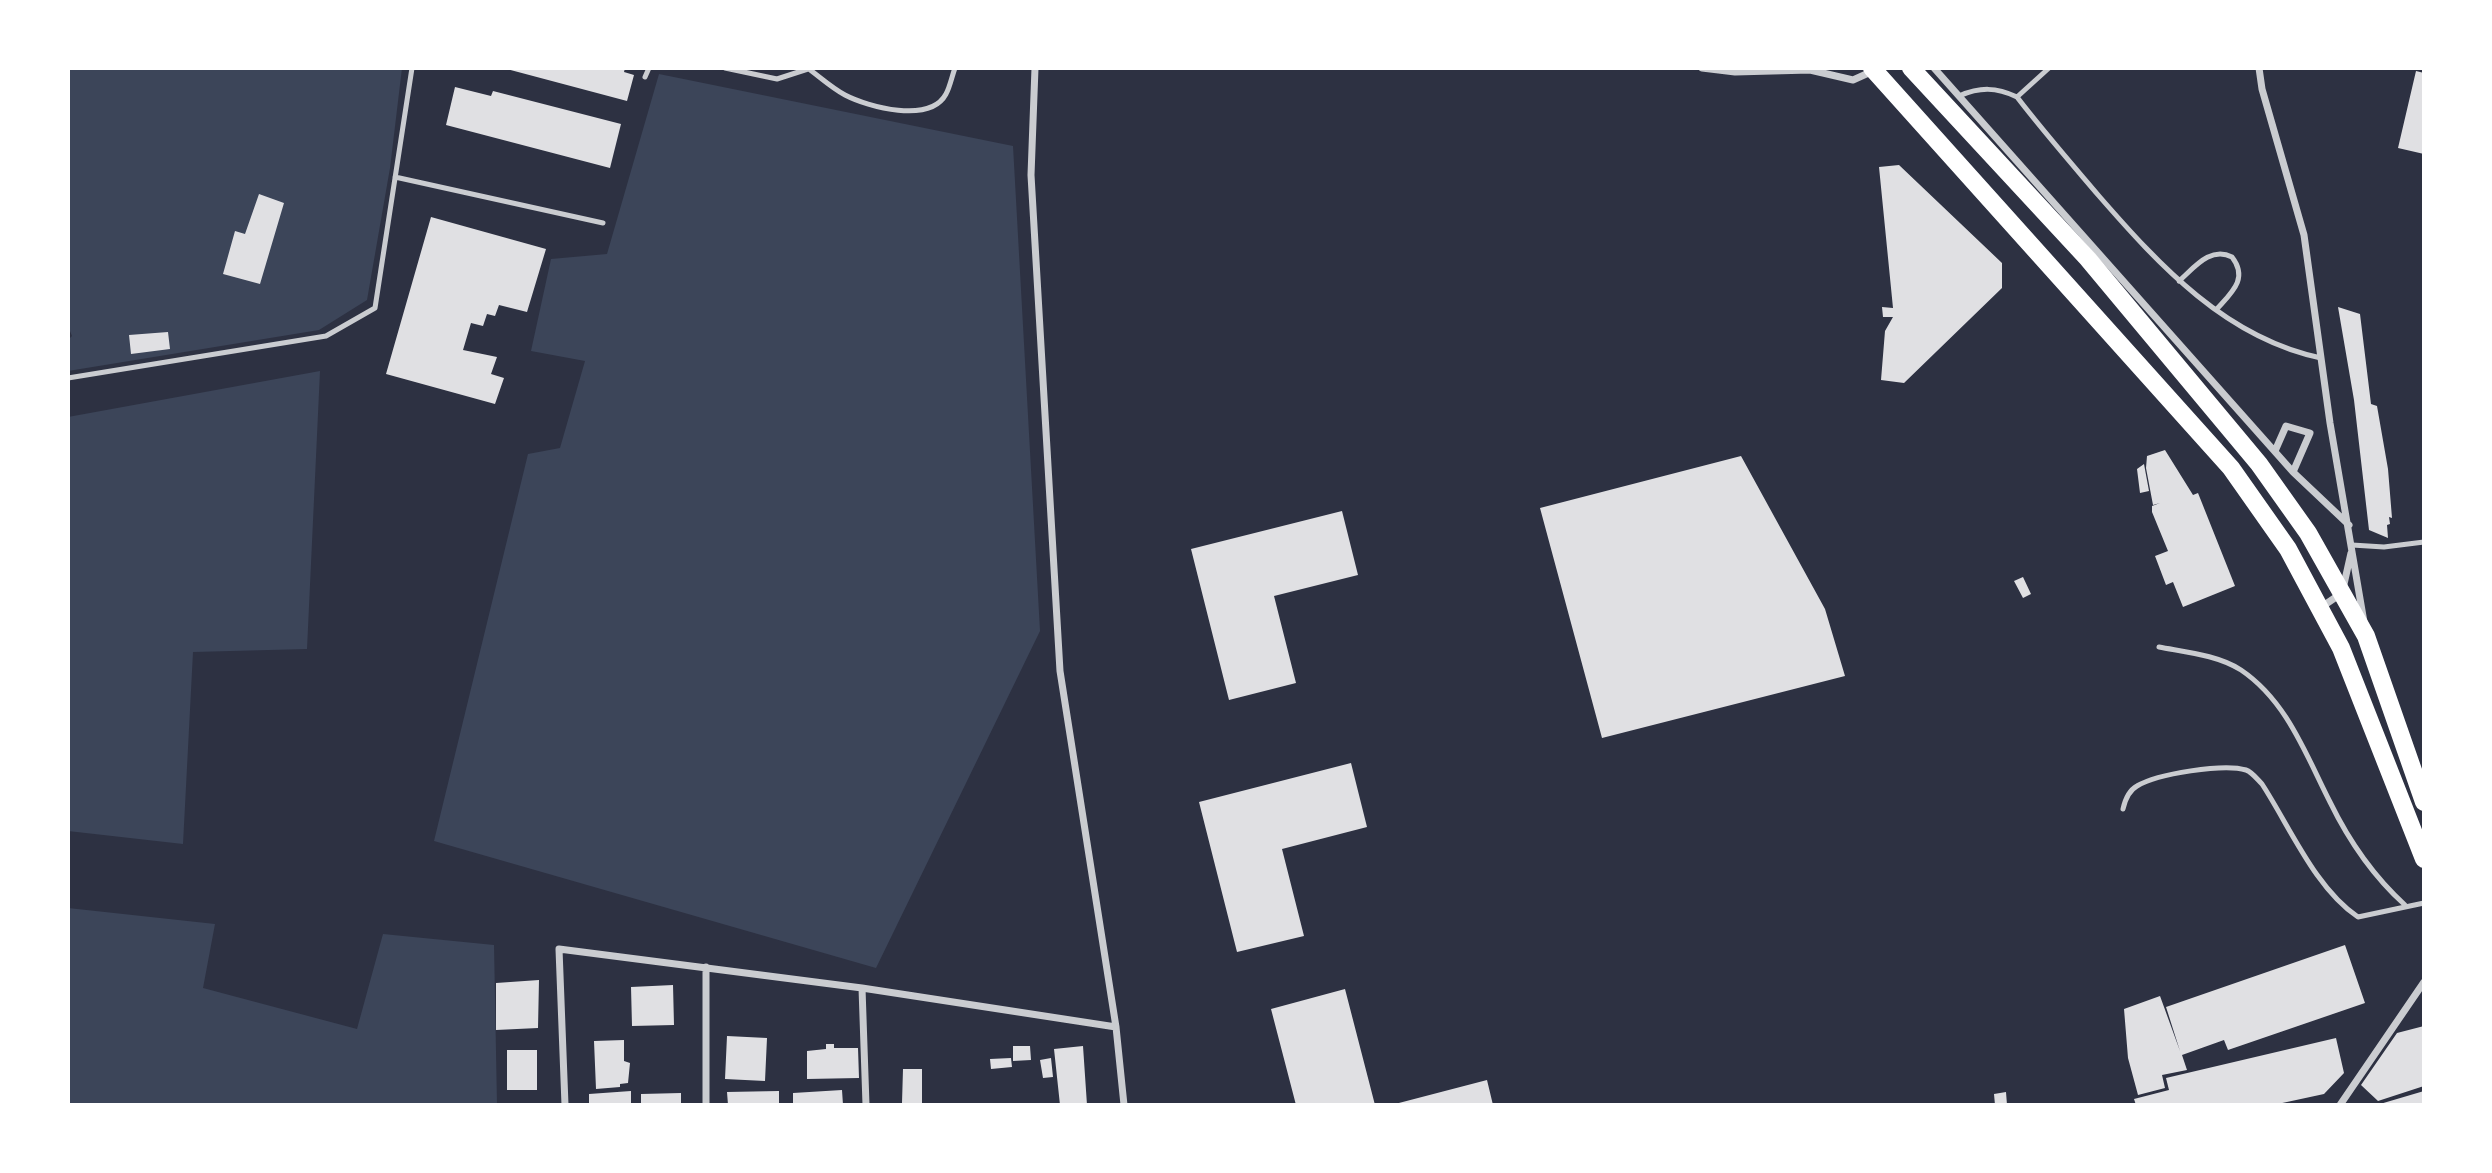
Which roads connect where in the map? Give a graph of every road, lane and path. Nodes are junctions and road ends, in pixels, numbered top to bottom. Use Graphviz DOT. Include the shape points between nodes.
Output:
graph roads {
  1 [pos="412,68"];
  2 [pos="649,68"];
  3 [pos="725,68"];
  4 [pos="955,68"];
  5 [pos="1035,68"];
  6 [pos="1702,68"];
  7 [pos="1872,68"];
  8 [pos="1880,68"];
  9 [pos="1911,68"];
  10 [pos="1934,68"];
  11 [pos="2049,68"];
  12 [pos="2259,68"];
  13 [pos="810,69"];
  14 [pos="645,77"];
  15 [pos="2017,97"];
  16 [pos="1953,101"];
  17 [pos="396,177"];
  18 [pos="603,223"];
  19 [pos="2179,281"];
  20 [pos="2216,310"];
  21 [pos="2321,358"];
  22 [pos="68,378"];
  23 [pos="2274,451"];
  24 [pos="2293,472"];
  25 [pos="2350,525"];
  26 [pos="2424,542"];
  27 [pos="2352,545"];
  28 [pos="2342,593"];
  29 [pos="2320,608"];
  30 [pos="2366,636"];
  31 [pos="2159,647"];
  32 [pos="2424,802"];
  33 [pos="2123,809"];
  34 [pos="2424,859"];
  35 [pos="2424,903"];
  36 [pos="2405,905"];
  37 [pos="706,967"];
  38 [pos="2424,982"];
  39 [pos="862,988"];
  40 [pos="1115,1027"];
  41 [pos="565,1105"];
  42 [pos="706,1105"];
  43 [pos="866,1105"];
  44 [pos="1124,1105"];
  45 [pos="2340,1105"];
  1 -- 17 [label="lane"];
  2 -- 14 [label="lane"];
  3 -- 13 [label="lane" via="777,79"];
  4 -- 13 [label="lane" via="946,96 922,110 905,112 846,96"];
  5 -- 40 [label="street" via="1031,174 1060,671"];
  6 -- 8 [label="street" via="1810,70 1853,80"];
  7 -- 29 [label="main road" via="2231,468 2288,549"];
  9 -- 16 [label="main road"];
  10 -- 16 [label="street"];
  11 -- 15 [label="lane"];
  12 -- 21 [label="street" via="2304,235"];
  15 -- 16 [label="lane" via="1984,88"];
  15 -- 19 [label="lane" via="2110,208"];
  16 -- 23 [label="street"];
  16 -- 28 [label="main road" via="2259,464 2308,533"];
  17 -- 18 [label="lane"];
  17 -- 22 [label="lane" via="375,308 326,336"];
  19 -- 20 [label="lane"];
  19 -- 20 [label="lane" via="2206,257 2221,253 2232,257 2240,271 2238,285"];
  20 -- 21 [label="lane" via="2265,341"];
  21 -- 25 [label="street"];
  23 -- 24 [label="street"];
  23 -- 24 [label="street" via="2286,426 2310,433"];
  24 -- 25 [label="street"];
  25 -- 27 [label="street"];
  26 -- 27 [label="lane"];
  27 -- 28 [label="street"];
  27 -- 30 [label="street"];
  28 -- 29 [label="street"];
  28 -- 30 [label="main road"];
  29 -- 34 [label="main road" via="2341,648"];
  30 -- 32 [label="main road"];
  31 -- 36 [label="lane" via="2206,656 2240,670 2273,700 2296,732 2359,854"];
  33 -- 36 [label="lane" via="2136,786 2171,775 2232,767 2249,771 2342,907 2358,917"];
  35 -- 36 [label="lane"];
  37 -- 39 [label="street"];
  37 -- 41 [label="street" via="559,949"];
  37 -- 42 [label="street"];
  38 -- 45 [label="street"];
  39 -- 40 [label="street"];
  39 -- 43 [label="street"];
  40 -- 44 [label="street"];
}
